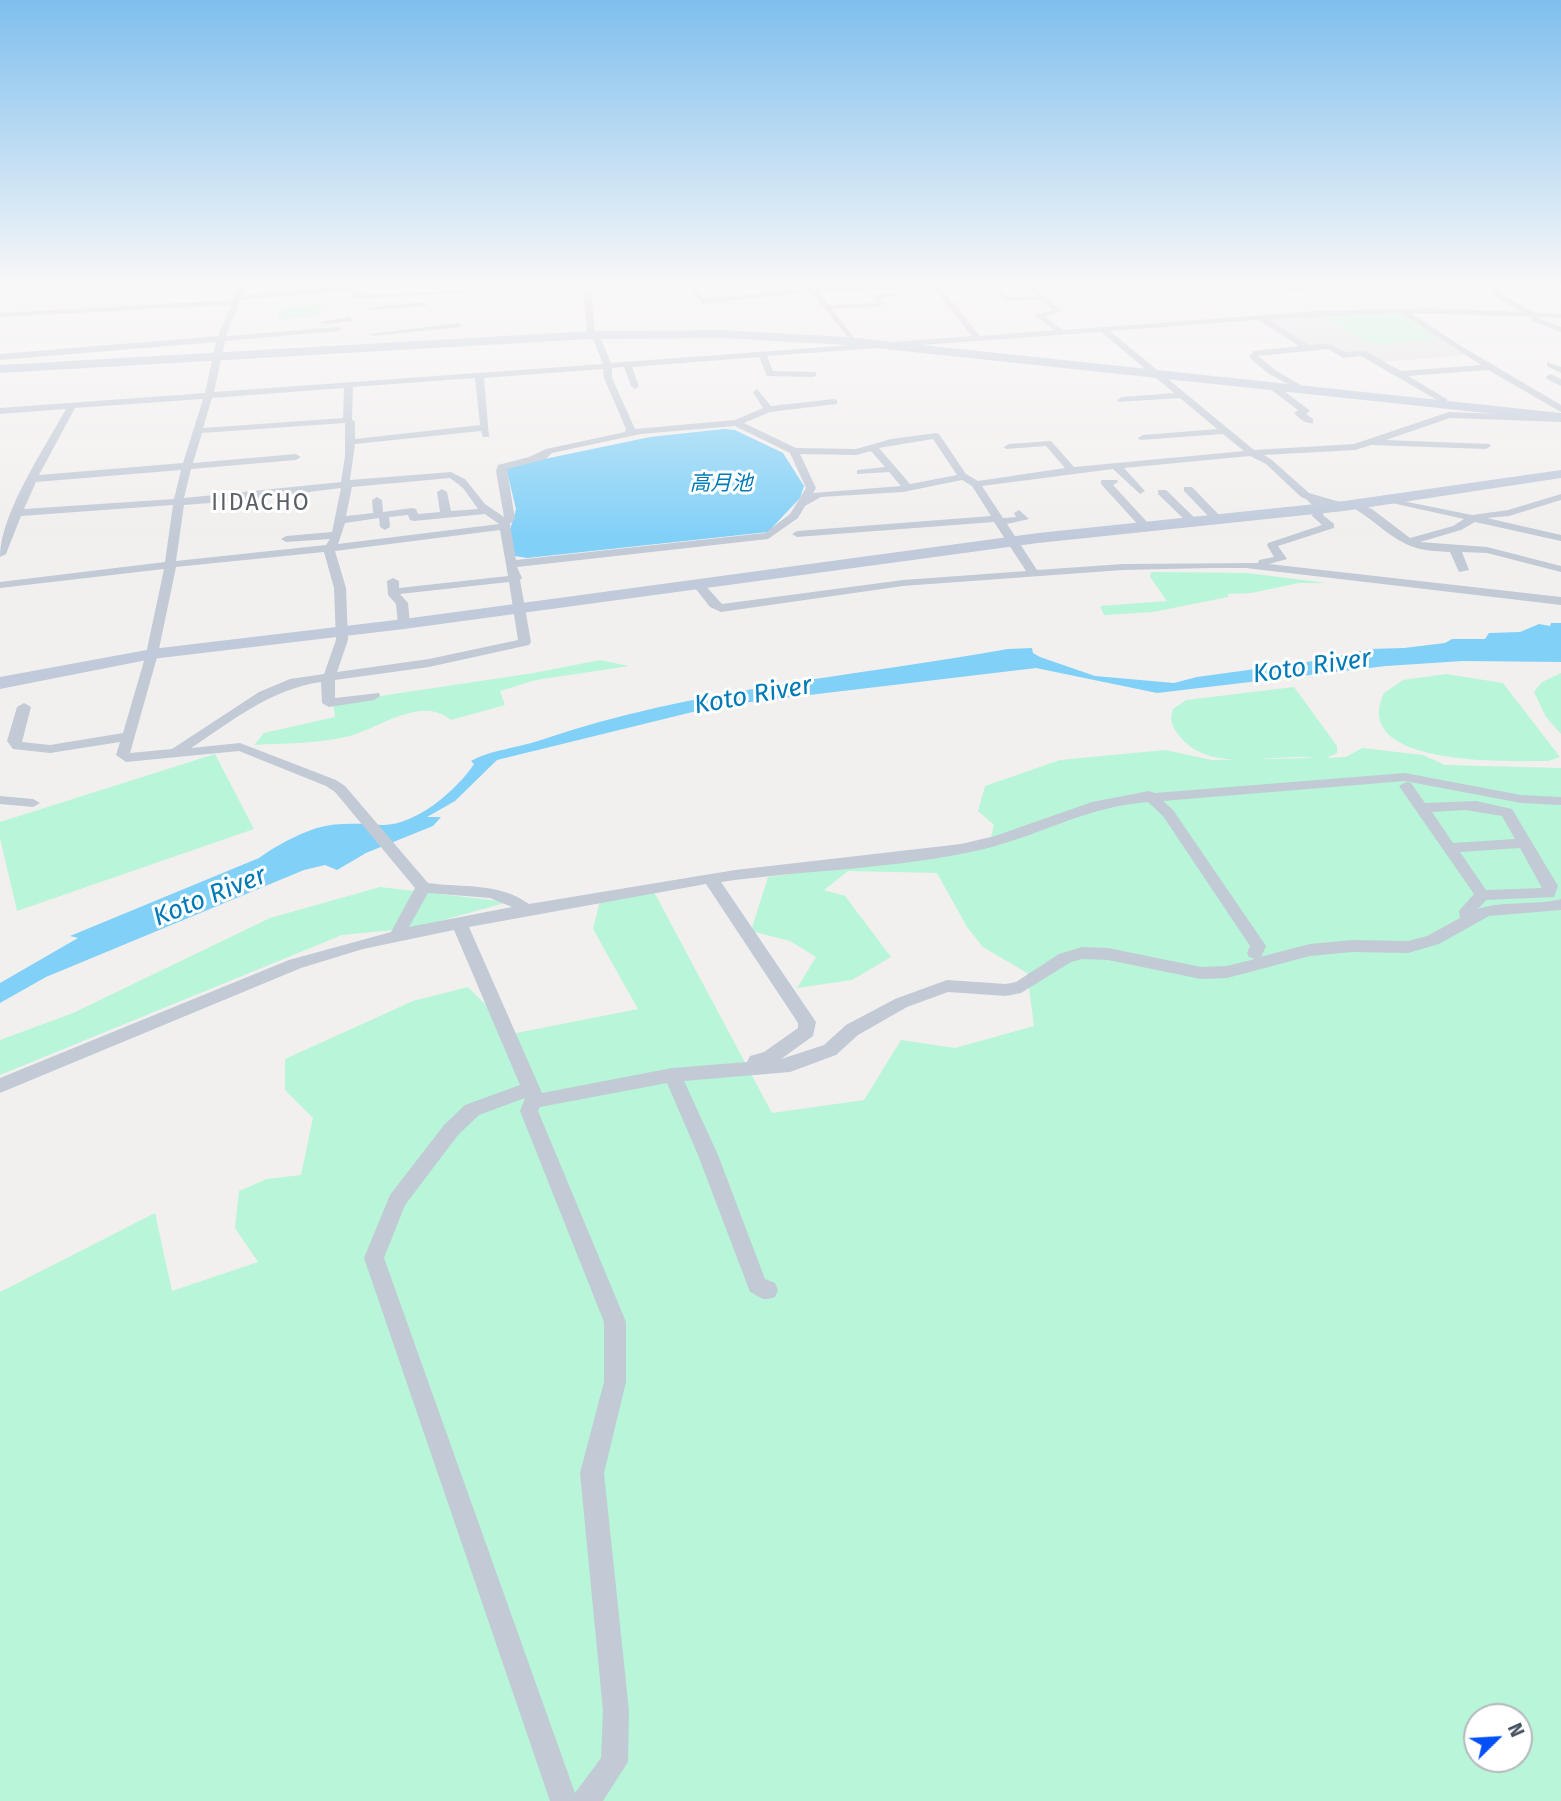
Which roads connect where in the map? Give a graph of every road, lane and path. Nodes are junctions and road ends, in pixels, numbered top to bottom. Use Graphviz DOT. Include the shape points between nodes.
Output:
graph roads {
  1 [pos="215,369"];
  2 [pos="534,369"];
  3 [pos="606,369"];
  4 [pos="630,369"];
  5 [pos="768,369"];
  6 [pos="1123,369"];
  7 [pos="1126,369"];
  8 [pos="1149,369"];
  9 [pos="1268,369"];
  10 [pos="1390,369"];
  11 [pos="1463,369"];
  12 [pos="1493,369"];
  13 [pos="525,371"];
  14 [pos="1152,372"];
  15 [pos="813,374"];
  16 [pos="1399,374"];
  17 [pos="480,375"];
  18 [pos="1550,377"];
  19 [pos="636,380"];
  20 [pos="1561,383"];
  21 [pos="349,385"];
  22 [pos="1297,385"];
  23 [pos="1273,387"];
  24 [pos="758,392"];
  25 [pos="208,395"];
  26 [pos="1181,395"];
  27 [pos="1561,399"];
  28 [pos="1122,400"];
  29 [pos="834,401"];
  30 [pos="1444,401"];
  31 [pos="1549,402"];
  32 [pos="72,406"];
  33 [pos="768,409"];
  34 [pos="0,411"];
  35 [pos="266,414"];
  36 [pos="1561,415"];
  37 [pos="224,418"];
  38 [pos="347,420"];
  39 [pos="1310,421"];
  40 [pos="384,423"];
  41 [pos="737,423"];
  42 [pos="265,426"];
  43 [pos="223,429"];
  44 [pos="1225,431"];
  45 [pos="197,432"];
  46 [pos="628,434"];
  47 [pos="1143,438"];
  48 [pos="383,439"];
  49 [pos="768,440"];
  50 [pos="349,442"];
  51 [pos="1369,442"];
  52 [pos="1486,446"];
  53 [pos="1009,447"];
  54 [pos="874,448"];
  55 [pos="1252,453"];
  56 [pos="296,457"];
  57 [pos="796,457"];
  58 [pos="533,460"];
  59 [pos="1116,466"];
  60 [pos="186,467"];
  61 [pos="892,469"];
  62 [pos="1072,470"];
  63 [pos="1561,474"];
  64 [pos="964,477"];
  65 [pos="32,480"];
  66 [pos="1113,482"];
  67 [pos="976,484"];
  68 [pos="349,485"];
  69 [pos="908,488"];
  70 [pos="1140,491"];
  71 [pos="442,492"];
  72 [pos="872,492"];
  73 [pos="411,496"];
  74 [pos="1561,497"];
  75 [pos="1387,499"];
  76 [pos="377,500"];
  77 [pos="1315,502"];
  78 [pos="178,503"];
  79 [pos="804,503"];
  80 [pos="1348,505"];
  81 [pos="487,511"];
  82 [pos="1019,513"];
  83 [pos="16,514"];
  84 [pos="413,514"];
  85 [pos="0,515"];
  86 [pos="378,515"];
  87 [pos="446,515"];
  88 [pos="1476,516"];
  89 [pos="1217,519"];
  90 [pos="313,520"];
  91 [pos="341,520"];
  92 [pos="998,520"];
  93 [pos="1192,522"];
  94 [pos="504,525"];
  95 [pos="288,526"];
  96 [pos="1145,526"];
  97 [pos="385,527"];
  98 [pos="797,534"];
  99 [pos="337,535"];
  100 [pos="310,537"];
  101 [pos="410,537"];
  102 [pos="1561,538"];
  103 [pos="1014,541"];
  104 [pos="1409,542"];
  105 [pos="1454,547"];
  106 [pos="331,548"];
  107 [pos="0,554"];
  108 [pos="513,564"];
  109 [pos="1246,565"];
  110 [pos="170,566"];
  111 [pos="1561,569"];
  112 [pos="1463,570"];
  113 [pos="1033,573"];
  114 [pos="516,578"];
  115 [pos="393,581"];
  116 [pos="698,584"];
  117 [pos="0,585"];
  118 [pos="402,592"];
  119 [pos="1561,601"];
  120 [pos="521,608"];
  121 [pos="404,624"];
  122 [pos="340,631"];
  123 [pos="152,654"];
  124 [pos="330,676"];
  125 [pos="0,683"];
  126 [pos="374,696"];
  127 [pos="18,712"];
  128 [pos="129,736"];
  129 [pos="171,754"];
  130 [pos="1406,786"];
  131 [pos="1149,795"];
  132 [pos="1506,798"];
  133 [pos="0,800"];
  134 [pos="1561,801"];
  135 [pos="33,803"];
  136 [pos="1466,806"];
  137 [pos="1423,808"];
  138 [pos="1524,843"];
  139 [pos="1452,848"];
  140 [pos="711,879"];
  141 [pos="423,887"];
  142 [pos="1482,895"];
  143 [pos="1561,904"];
  144 [pos="526,909"];
  145 [pos="1469,921"];
  146 [pos="459,923"];
  147 [pos="396,936"];
  148 [pos="1255,953"];
  149 [pos="755,1068"];
  150 [pos="672,1075"];
  151 [pos="0,1086"];
  152 [pos="533,1094"];
  153 [pos="764,1292"];
  154 [pos="564,1801"];
  155 [pos="586,1801"];
  1 -- 25 [label="street"];
  2 -- 13 [label="street"];
  3 -- 46 [label="street" via="631,429"];
  4 -- 19 [label="street"];
  5 -- 15 [label="street" via="770,374"];
  6 -- 14 [label="main road"];
  7 -- 14 [label="main road"];
  8 -- 14 [label="street"];
  9 -- 22 [label="street"];
  10 -- 16 [label="street"];
  11 -- 16 [label="street"];
  12 -- 31 [label="street"];
  13 -- 17 [label="street"];
  14 -- 22 [label="main road"];
  14 -- 23 [label="main road"];
  14 -- 26 [label="street"];
  16 -- 30 [label="street"];
  17 -- 21 [label="street"];
  17 -- 48 [label="street" via="485,432"];
  18 -- 20 [label="street"];
  21 -- 25 [label="street"];
  21 -- 38 [label="street"];
  22 -- 30 [label="main road"];
  23 -- 36 [label="main road"];
  23 -- 39 [label="street" via="1305,411 1299,413"];
  24 -- 33 [label="street"];
  25 -- 32 [label="street"];
  25 -- 45 [label="street"];
  26 -- 28 [label="street"];
  26 -- 44 [label="street"];
  27 -- 31 [label="street"];
  29 -- 33 [label="street"];
  30 -- 36 [label="main road"];
  31 -- 36 [label="street"];
  32 -- 34 [label="street"];
  32 -- 65 [label="street"];
  33 -- 41 [label="street"];
  35 -- 42 [label="street"];
  36 -- 51 [label="street" via="1454,414"];
  37 -- 43 [label="street"];
  38 -- 42 [label="street"];
  38 -- 50 [label="street" via="351,422"];
  40 -- 48 [label="street"];
  41 -- 46 [label="street"];
  41 -- 49 [label="street"];
  42 -- 43 [label="street"];
  43 -- 45 [label="street"];
  44 -- 47 [label="street"];
  44 -- 55 [label="street"];
  45 -- 60 [label="street"];
  46 -- 58 [label="street" via="549,451"];
  48 -- 50 [label="street"];
  49 -- 57 [label="street"];
  49 -- 58 [label="street" via="731,427 689,430"];
  50 -- 68 [label="street" via="345,481"];
  51 -- 52 [label="street"];
  51 -- 55 [label="street" via="1355,447"];
  53 -- 62 [label="street" via="1048,443"];
  54 -- 57 [label="street"];
  54 -- 61 [label="street"];
  54 -- 64 [label="street" via="936,436"];
  55 -- 59 [label="street"];
  55 -- 77 [label="street"];
  56 -- 60 [label="street"];
  57 -- 79 [label="street" via="811,488"];
  58 -- 94 [label="street" via="508,464 500,471 510,509 510,519"];
  59 -- 62 [label="street"];
  59 -- 70 [label="street"];
  60 -- 65 [label="street"];
  60 -- 78 [label="street"];
  61 -- 69 [label="street"];
  61 -- 72 [label="street" via="859,469"];
  62 -- 67 [label="street"];
  63 -- 75 [label="street"];
  64 -- 67 [label="street"];
  64 -- 69 [label="street"];
  65 -- 83 [label="street"];
  66 -- 96 [label="street" via="1105,482"];
  67 -- 92 [label="street"];
  68 -- 78 [label="street"];
  68 -- 81 [label="street" via="451,475 458,477"];
  68 -- 91 [label="street"];
  69 -- 72 [label="street"];
  71 -- 87 [label="street"];
  72 -- 79 [label="street" via="819,494"];
  73 -- 84 [label="street"];
  74 -- 88 [label="street" via="1509,513"];
  75 -- 80 [label="street"];
  75 -- 88 [label="street"];
  76 -- 86 [label="street"];
  77 -- 80 [label="street"];
  77 -- 89 [label="street"];
  77 -- 109 [label="street" via="1317,516 1330,526 1272,545 1281,559"];
  78 -- 83 [label="street"];
  78 -- 110 [label="street"];
  79 -- 108 [label="street" via="774,533 762,537"];
  80 -- 104 [label="street" via="1368,512"];
  81 -- 87 [label="street"];
  81 -- 94 [label="street" via="495,513"];
  82 -- 92 [label="street" via="1024,519"];
  83 -- 85 [label="street"];
  83 -- 107 [label="street"];
  84 -- 86 [label="street"];
  84 -- 87 [label="street"];
  84 -- 101 [label="street"];
  86 -- 91 [label="street"];
  86 -- 97 [label="street" via="384,516"];
  88 -- 102 [label="street"];
  88 -- 104 [label="street" via="1457,528"];
  89 -- 93 [label="street"];
  89 -- 93 [label="street" via="1191,493 1166,496"];
  90 -- 100 [label="street"];
  91 -- 99 [label="street"];
  92 -- 98 [label="street"];
  92 -- 103 [label="street"];
  93 -- 96 [label="street"];
  94 -- 106 [label="street"];
  94 -- 108 [label="street"];
  95 -- 100 [label="street" via="285,542"];
  96 -- 103 [label="street"];
  99 -- 100 [label="street"];
  99 -- 106 [label="street"];
  103 -- 113 [label="street"];
  103 -- 116 [label="street"];
  104 -- 105 [label="street"];
  105 -- 111 [label="street" via="1515,555"];
  105 -- 112 [label="street"];
  106 -- 110 [label="street"];
  106 -- 122 [label="street" via="340,589"];
  108 -- 114 [label="street"];
  109 -- 113 [label="street"];
  109 -- 119 [label="street"];
  110 -- 117 [label="street"];
  110 -- 123 [label="street"];
  113 -- 116 [label="street" via="904,583 721,608"];
  114 -- 118 [label="street"];
  114 -- 120 [label="street"];
  115 -- 121 [label="street"];
  116 -- 120 [label="street"];
  120 -- 121 [label="street"];
  120 -- 124 [label="street" via="525,642 429,663"];
  121 -- 122 [label="street"];
  122 -- 123 [label="street"];
  122 -- 124 [label="street" via="342,640"];
  123 -- 125 [label="street"];
  123 -- 128 [label="street"];
  124 -- 126 [label="street" via="332,708"];
  124 -- 129 [label="street" via="295,682 264,695"];
  127 -- 128 [label="street" via="14,741 18,749 50,749 89,737"];
  128 -- 129 [label="street" via="126,758"];
  129 -- 141 [label="street" via="240,747 331,783"];
  130 -- 137 [label="street"];
  131 -- 132 [label="street" via="1405,777"];
  131 -- 140 [label="street" via="1088,806 962,849"];
  131 -- 148 [label="street" via="1168,813 1258,946"];
  132 -- 134 [label="street"];
  132 -- 136 [label="street"];
  133 -- 135 [label="street"];
  136 -- 137 [label="street"];
  136 -- 138 [label="street" via="1507,812"];
  137 -- 139 [label="street"];
  138 -- 139 [label="street"];
  138 -- 142 [label="street" via="1550,886 1548,893"];
  139 -- 142 [label="street"];
  140 -- 144 [label="street"];
  140 -- 149 [label="street" via="807,1022 807,1031 769,1058 756,1059"];
  141 -- 144 [label="street" via="490,893"];
  141 -- 147 [label="street"];
  142 -- 145 [label="street" via="1467,911"];
  143 -- 145 [label="street" via="1504,908"];
  144 -- 146 [label="street"];
  145 -- 149 [label="street" via="1408,947 1310,950 1227,972 1200,973 1082,953 1065,958 1021,987 947,986 901,1003 814,1057"];
  146 -- 147 [label="street"];
  146 -- 152 [label="street"];
  147 -- 151 [label="street" via="295,964"];
  149 -- 150 [label="street"];
  150 -- 152 [label="street" via="544,1101"];
  150 -- 153 [label="street" via="709,1155 757,1285 768,1290"];
  152 -- 154 [label="street" via="472,1110 451,1130 397,1201 374,1258"];
  152 -- 155 [label="street" via="529,1111 615,1322 615,1382 592,1473 616,1711 614,1762"];
}
